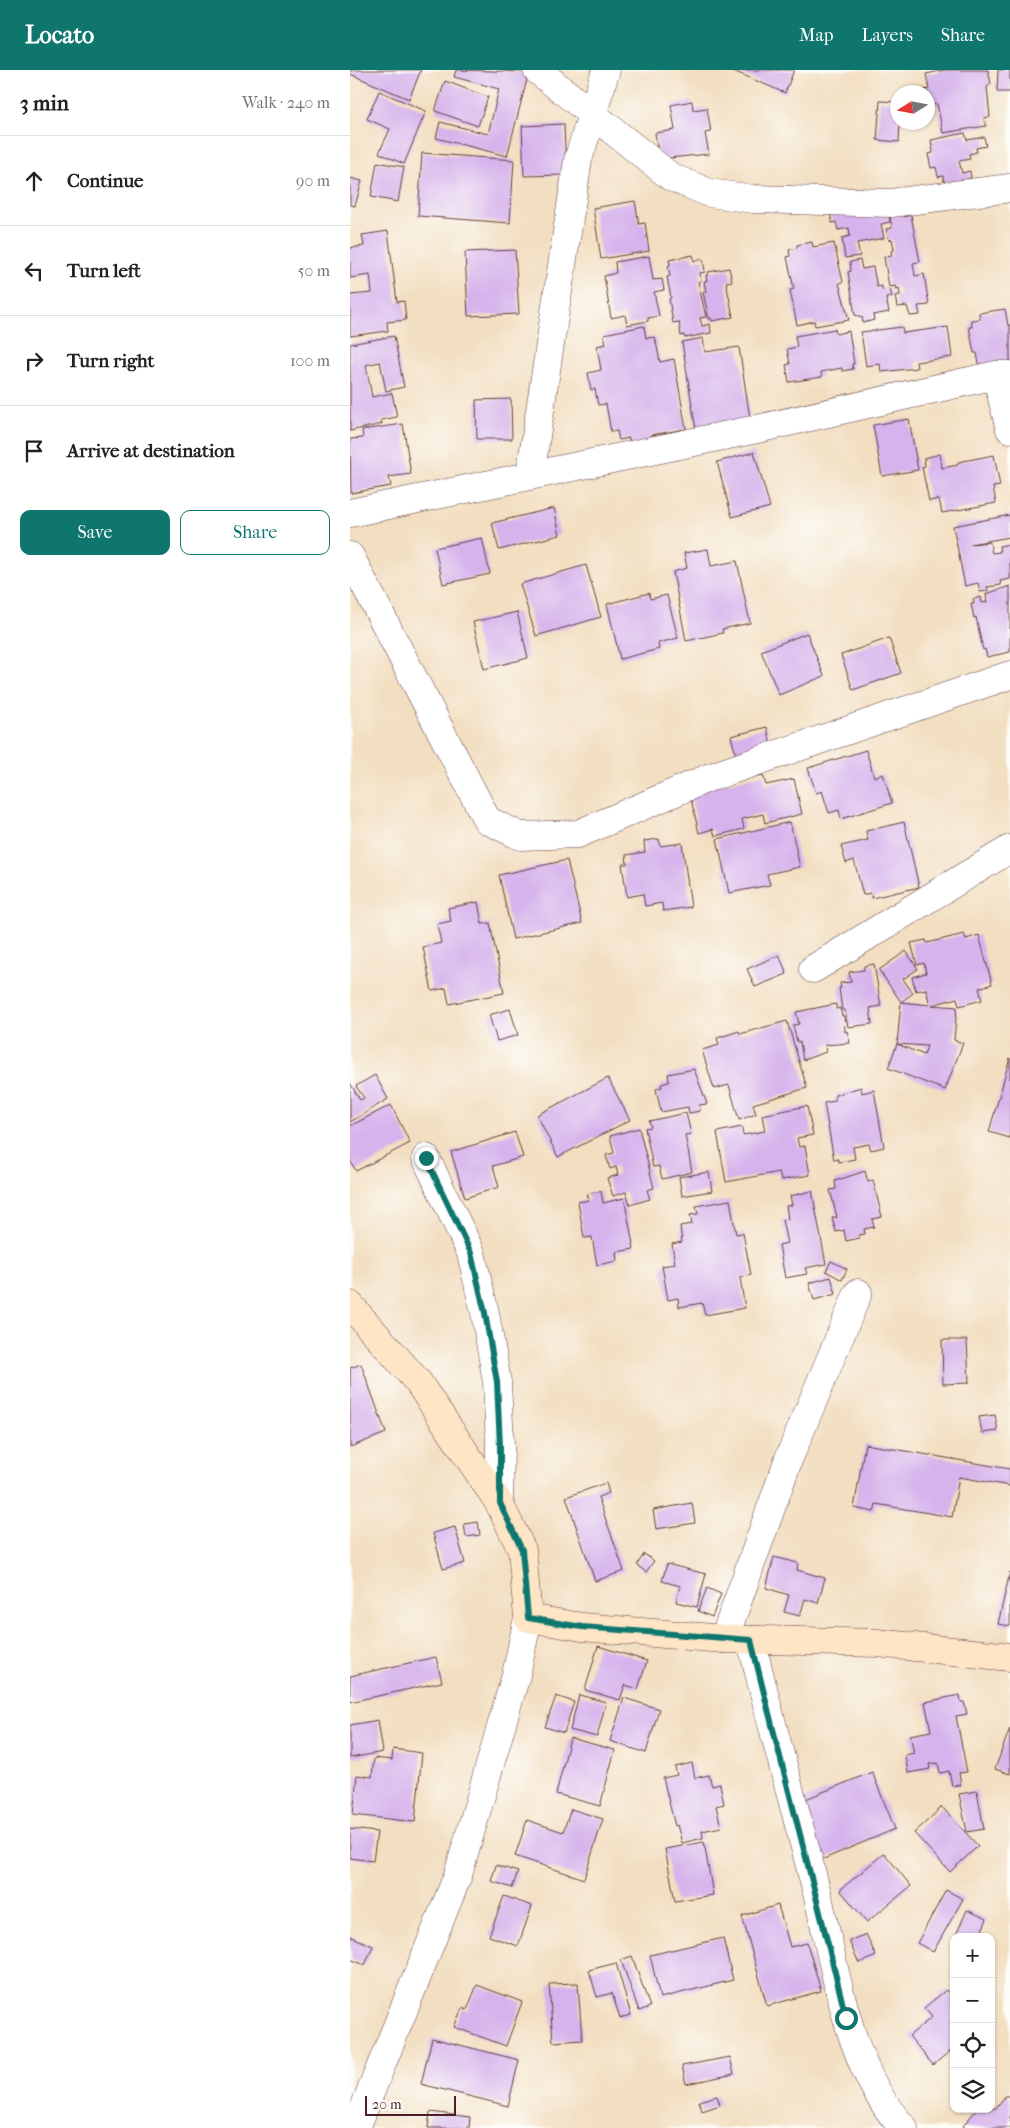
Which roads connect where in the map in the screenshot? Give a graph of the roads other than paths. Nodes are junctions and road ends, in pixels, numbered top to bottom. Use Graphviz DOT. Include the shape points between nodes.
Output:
graph roads {
  1 [pos="537,70"];
  2 [pos="606,70"];
  3 [pos="592,116"];
  4 [pos="1010,188"];
  5 [pos="1003,375"];
  6 [pos="1010,428"];
  7 [pos="530,476"];
  8 [pos="350,513"];
  9 [pos="350,556"];
  10 [pos="1010,675"];
  11 [pos="1010,849"];
  12 [pos="813,969"];
  13 [pos="426,1158"];
  14 [pos="858,1292"];
  15 [pos="350,1305"];
  16 [pos="500,1503"];
  17 [pos="528,1618"];
  18 [pos="724,1639"];
  19 [pos="751,1640"];
  20 [pos="1010,1658"];
  21 [pos="356,2128"];
  22 [pos="904,2128"];
  1 -- 3 [label="street"];
  2 -- 3 [label="street"];
  3 -- 4 [label="street" via="671,177 709,193 754,199 891,203"];
  3 -- 7 [label="street" via="578,160"];
  5 -- 6 [label="street"];
  5 -- 7 [label="street"];
  7 -- 8 [label="street"];
  9 -- 10 [label="street" via="488,820 520,836 578,834 708,778"];
  11 -- 12 [label="street"];
  13 -- 16 [label="street" via="471,1253 485,1313 497,1382"];
  14 -- 18 [label="street" via="789,1458"];
  15 -- 16 [label="street" via="418,1382"];
  16 -- 17 [label="street" via="522,1550"];
  17 -- 18 [label="street" via="582,1627"];
  17 -- 21 [label="street" via="516,1674 458,1875"];
  18 -- 19 [label="street"];
  19 -- 20 [label="street" via="877,1643"];
  19 -- 22 [label="street" via="846,2018 872,2082"];
}
